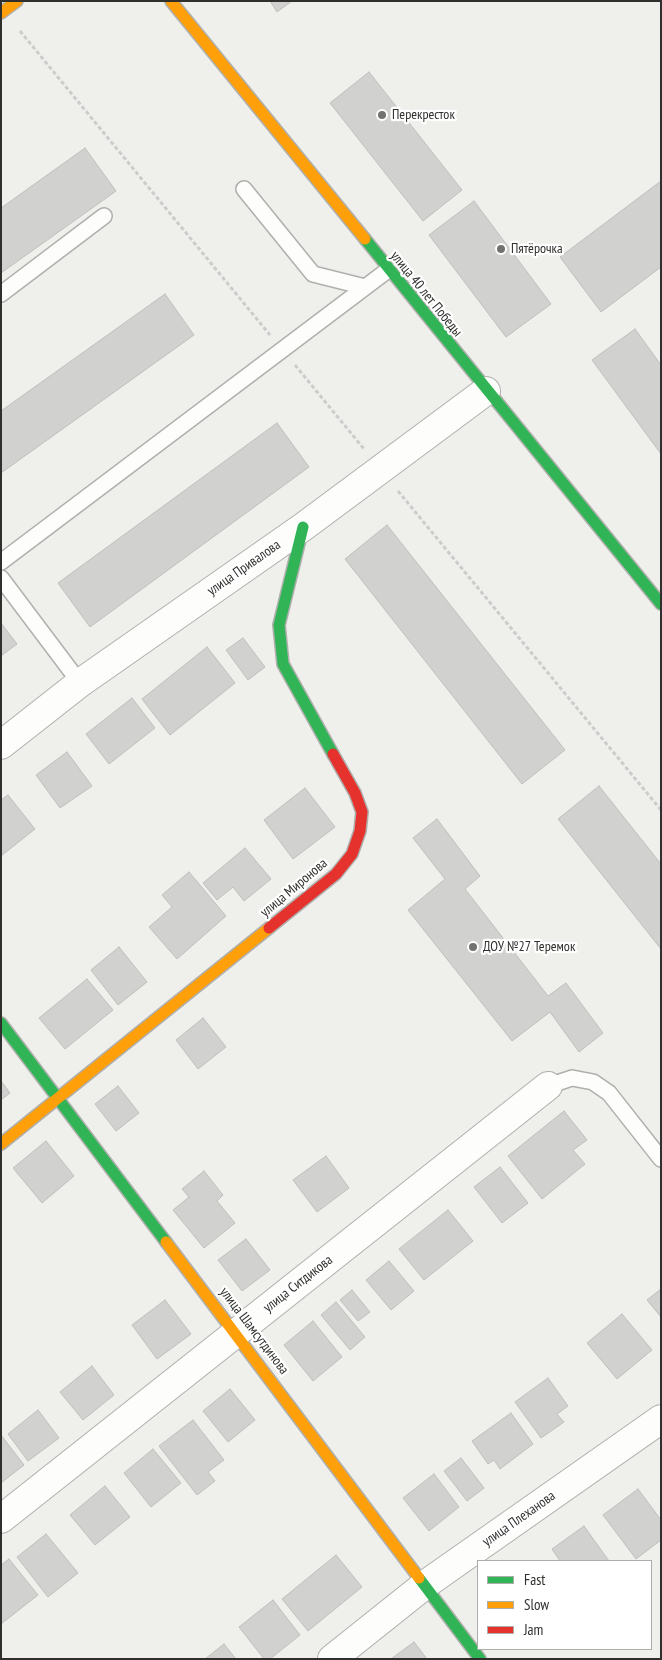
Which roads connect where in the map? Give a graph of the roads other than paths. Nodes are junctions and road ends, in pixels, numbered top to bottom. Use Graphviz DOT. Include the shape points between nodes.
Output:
graph roads {
  1 [pos="17,1"];
  2 [pos="171,1"];
  3 [pos="2,12"];
  4 [pos="244,189"];
  5 [pos="104,216"];
  6 [pos="388,270"];
  7 [pos="365,287"];
  8 [pos="1,294"];
  9 [pos="486,391"];
  10 [pos="303,527"];
  11 [pos="1,562"];
  12 [pos="1,578"];
  13 [pos="661,604"];
  14 [pos="80,683"];
  15 [pos="1,745"];
  16 [pos="1,1023"];
  17 [pos="548,1086"];
  18 [pos="58,1100"];
  19 [pos="1,1144"];
  20 [pos="661,1159"];
  21 [pos="236,1332"];
  22 [pos="661,1419"];
  23 [pos="1,1519"];
  24 [pos="426,1584"];
  25 [pos="332,1659"];
  26 [pos="480,1659"];
  1 -- 3 [label="street"];
  2 -- 6 [label="street, улица 40 лет Победы"];
  4 -- 7 [label="lane" via="313,274"];
  5 -- 8 [label="lane"];
  6 -- 7 [label="lane"];
  6 -- 9 [label="street, улица 40 лет Победы"];
  7 -- 11 [label="lane"];
  9 -- 10 [label="street, улица Привалова"];
  9 -- 13 [label="street, улица 40 лет Победы"];
  10 -- 14 [label="street, улица Привалова"];
  10 -- 18 [label="street, улица Миронова" via="279,625 283,664 355,793 362,812 360,832 352,854 336,874"];
  12 -- 14 [label="lane"];
  14 -- 15 [label="street, улица Привалова"];
  16 -- 18 [label="street, улица Шамсутдинова"];
  17 -- 20 [label="lane" via="572,1078 593,1082 609,1093"];
  17 -- 21 [label="street, улица Ситдикова"];
  18 -- 19 [label="street, улица Миронова"];
  18 -- 21 [label="street, улица Шамсутдинова"];
  21 -- 23 [label="street, улица Ситдикова"];
  21 -- 24 [label="street, улица Шамсутдинова"];
  22 -- 24 [label="street, улица Плеханова"];
  24 -- 25 [label="street, улица Плеханова"];
  24 -- 26 [label="street, улица Шамсутдинова"];
}
